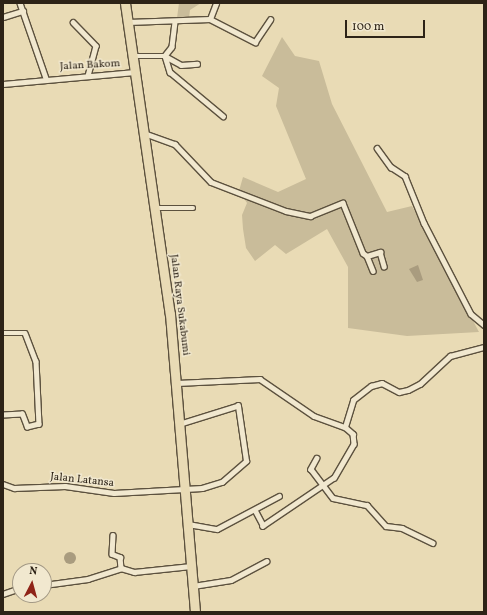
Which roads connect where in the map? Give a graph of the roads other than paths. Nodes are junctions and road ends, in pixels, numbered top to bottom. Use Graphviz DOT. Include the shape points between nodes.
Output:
graph roads {
  1 [pos="20,3"];
  2 [pos="126,3"];
  3 [pos="216,3"];
  4 [pos="23,11"];
  5 [pos="3,17"];
  6 [pos="210,19"];
  7 [pos="270,20"];
  8 [pos="73,22"];
  9 [pos="128,22"];
  10 [pos="175,22"];
  11 [pos="132,56"];
  12 [pos="165,56"];
  13 [pos="197,64"];
  14 [pos="134,72"];
  15 [pos="88,75"];
  16 [pos="46,78"];
  17 [pos="3,84"];
  18 [pos="223,116"];
  19 [pos="142,133"];
  20 [pos="378,148"];
  21 [pos="153,208"];
  22 [pos="193,208"];
  23 [pos="367,256"];
  24 [pos="384,266"];
  25 [pos="373,271"];
  26 [pos="484,325"];
  27 [pos="3,333"];
  28 [pos="484,347"];
  29 [pos="176,383"];
  30 [pos="3,415"];
  31 [pos="181,424"];
  32 [pos="345,426"];
  33 [pos="317,458"];
  34 [pos="3,484"];
  35 [pos="322,485"];
  36 [pos="185,489"];
  37 [pos="279,496"];
  38 [pos="255,511"];
  39 [pos="187,524"];
  40 [pos="113,535"];
  41 [pos="433,543"];
  42 [pos="266,561"];
  43 [pos="192,566"];
  44 [pos="121,568"];
  45 [pos="52,584"];
  46 [pos="193,586"];
  47 [pos="195,612"];
  1 -- 4 [label="street"];
  2 -- 9 [label="highway, Jalan Raya Sukabumi"];
  3 -- 6 [label="street"];
  4 -- 5 [label="street"];
  4 -- 16 [label="street"];
  6 -- 7 [label="street" via="253,42"];
  6 -- 10 [label="street"];
  8 -- 15 [label="street" via="96,46"];
  9 -- 10 [label="street"];
  9 -- 11 [label="highway, Jalan Raya Sukabumi"];
  10 -- 12 [label="street" via="172,47"];
  11 -- 12 [label="street"];
  11 -- 14 [label="highway, Jalan Raya Sukabumi"];
  12 -- 13 [label="street" via="181,65"];
  12 -- 18 [label="street" via="172,75"];
  14 -- 15 [label="street, Jalan Bakom"];
  14 -- 19 [label="highway, Jalan Raya Sukabumi"];
  15 -- 16 [label="street, Jalan Bakom"];
  16 -- 17 [label="street, Jalan Bakom"];
  19 -- 21 [label="highway, Jalan Raya Sukabumi"];
  19 -- 23 [label="street" via="175,144 211,182 286,211 310,216 343,203"];
  20 -- 26 [label="street" via="391,166 405,176 424,223 471,314"];
  21 -- 22 [label="street"];
  21 -- 29 [label="highway, Jalan Raya Sukabumi"];
  23 -- 24 [label="street" via="380,252"];
  23 -- 25 [label="street"];
  27 -- 30 [label="street" via="25,333 36,361 39,424 29,427 22,414"];
  28 -- 32 [label="street" via="450,356 420,384 408,390 401,392 382,383 371,386 353,400"];
  29 -- 31 [label="highway, Jalan Raya Sukabumi"];
  29 -- 32 [label="street" via="256,378 314,416"];
  31 -- 36 [label="highway, Jalan Raya Sukabumi"];
  31 -- 36 [label="street, Jalan Latansa" via="238,406 246,458 222,482"];
  32 -- 35 [label="street" via="353,434 354,444 334,478"];
  33 -- 35 [label="street" via="311,469"];
  34 -- 36 [label="street, Jalan Latansa" via="14,488 65,486 114,493"];
  35 -- 38 [label="street" via="263,526"];
  35 -- 41 [label="street" via="336,500 371,508 386,526 402,528"];
  36 -- 39 [label="highway, Jalan Raya Sukabumi"];
  37 -- 38 [label="street"];
  38 -- 39 [label="street" via="217,530"];
  39 -- 43 [label="highway, Jalan Raya Sukabumi"];
  40 -- 44 [label="street" via="112,554 120,556"];
  42 -- 46 [label="street" via="231,580"];
  43 -- 44 [label="street" via="134,572"];
  43 -- 46 [label="highway, Jalan Raya Sukabumi"];
  44 -- 45 [label="street" via="88,579"];
  46 -- 47 [label="highway, Jalan Raya Sukabumi"];
}
